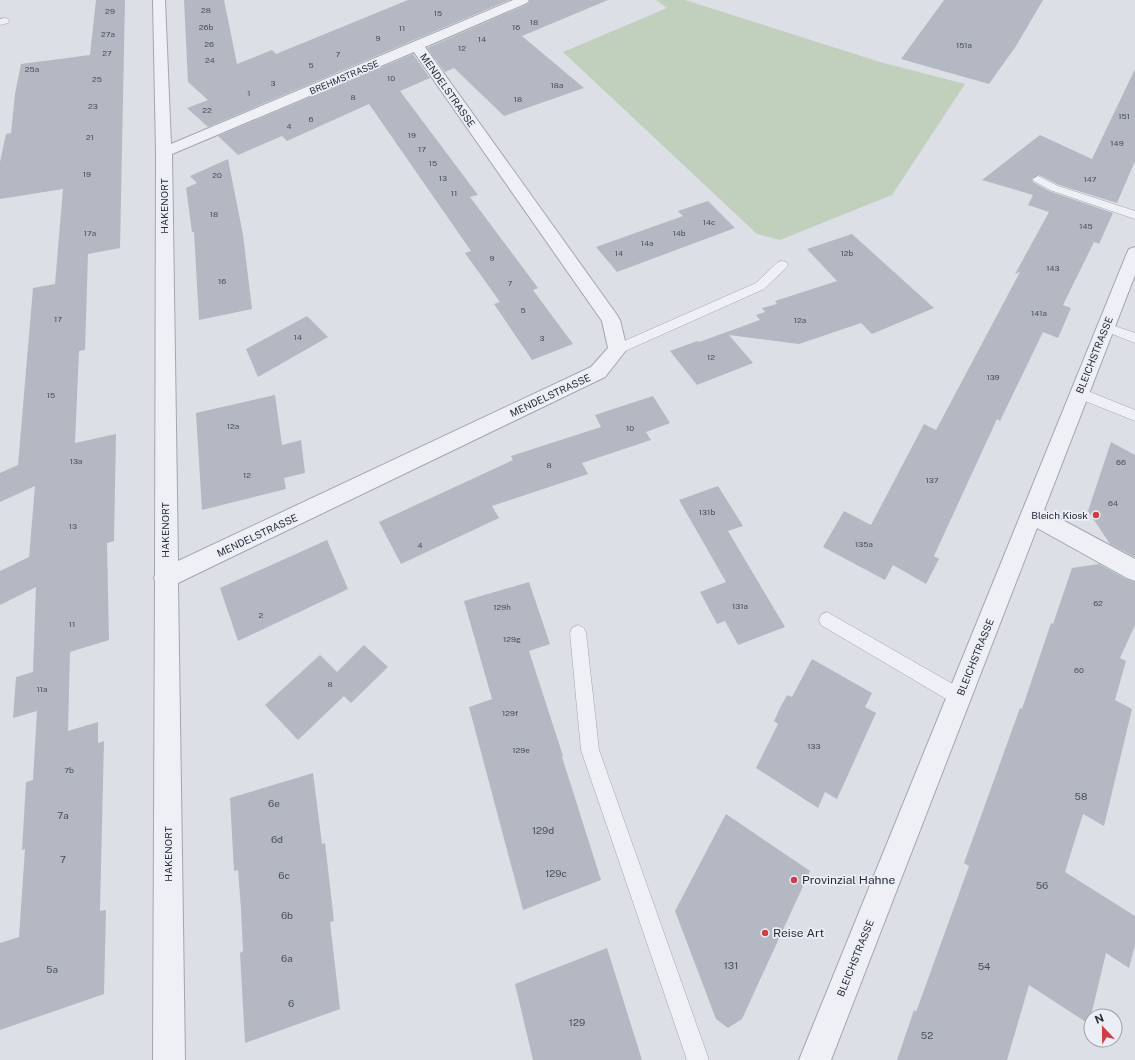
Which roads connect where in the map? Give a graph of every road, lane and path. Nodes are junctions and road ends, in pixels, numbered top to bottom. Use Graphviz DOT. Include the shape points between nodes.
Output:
graph roads {
  1 [pos="159,0"];
  2 [pos="523,0"];
  3 [pos="418,46"];
  4 [pos="164,152"];
  5 [pos="1038,179"];
  6 [pos="1135,215"];
  7 [pos="1135,253"];
  8 [pos="782,265"];
  9 [pos="1106,327"];
  10 [pos="1135,338"];
  11 [pos="618,349"];
  12 [pos="1080,393"];
  13 [pos="1135,416"];
  14 [pos="1031,514"];
  15 [pos="1135,571"];
  16 [pos="166,578"];
  17 [pos="827,620"];
  18 [pos="578,633"];
  19 [pos="959,697"];
  20 [pos="169,1060"];
  21 [pos="698,1060"];
  22 [pos="815,1060"];
  1 -- 4 [label="street, HAKENORT"];
  2 -- 3 [label="street, BREHMSTRASSE"];
  3 -- 4 [label="street, BREHMSTRASSE"];
  3 -- 11 [label="street, MENDELSTRASSE" via="611,320"];
  4 -- 16 [label="street, HAKENORT"];
  5 -- 6 [label="lane" via="1054,188"];
  7 -- 9 [label="street, BLEICHSTRASSE"];
  8 -- 11 [label="lane" via="760,286"];
  9 -- 10 [label="lane"];
  9 -- 12 [label="street, BLEICHSTRASSE"];
  11 -- 16 [label="street, MENDELSTRASSE" via="598,372"];
  12 -- 13 [label="lane"];
  12 -- 14 [label="street, BLEICHSTRASSE"];
  14 -- 15 [label="street"];
  14 -- 19 [label="street, BLEICHSTRASSE"];
  16 -- 20 [label="street, HAKENORT"];
  17 -- 19 [label="lane"];
  18 -- 21 [label="lane" via="590,750"];
  19 -- 22 [label="street, BLEICHSTRASSE"];
}
